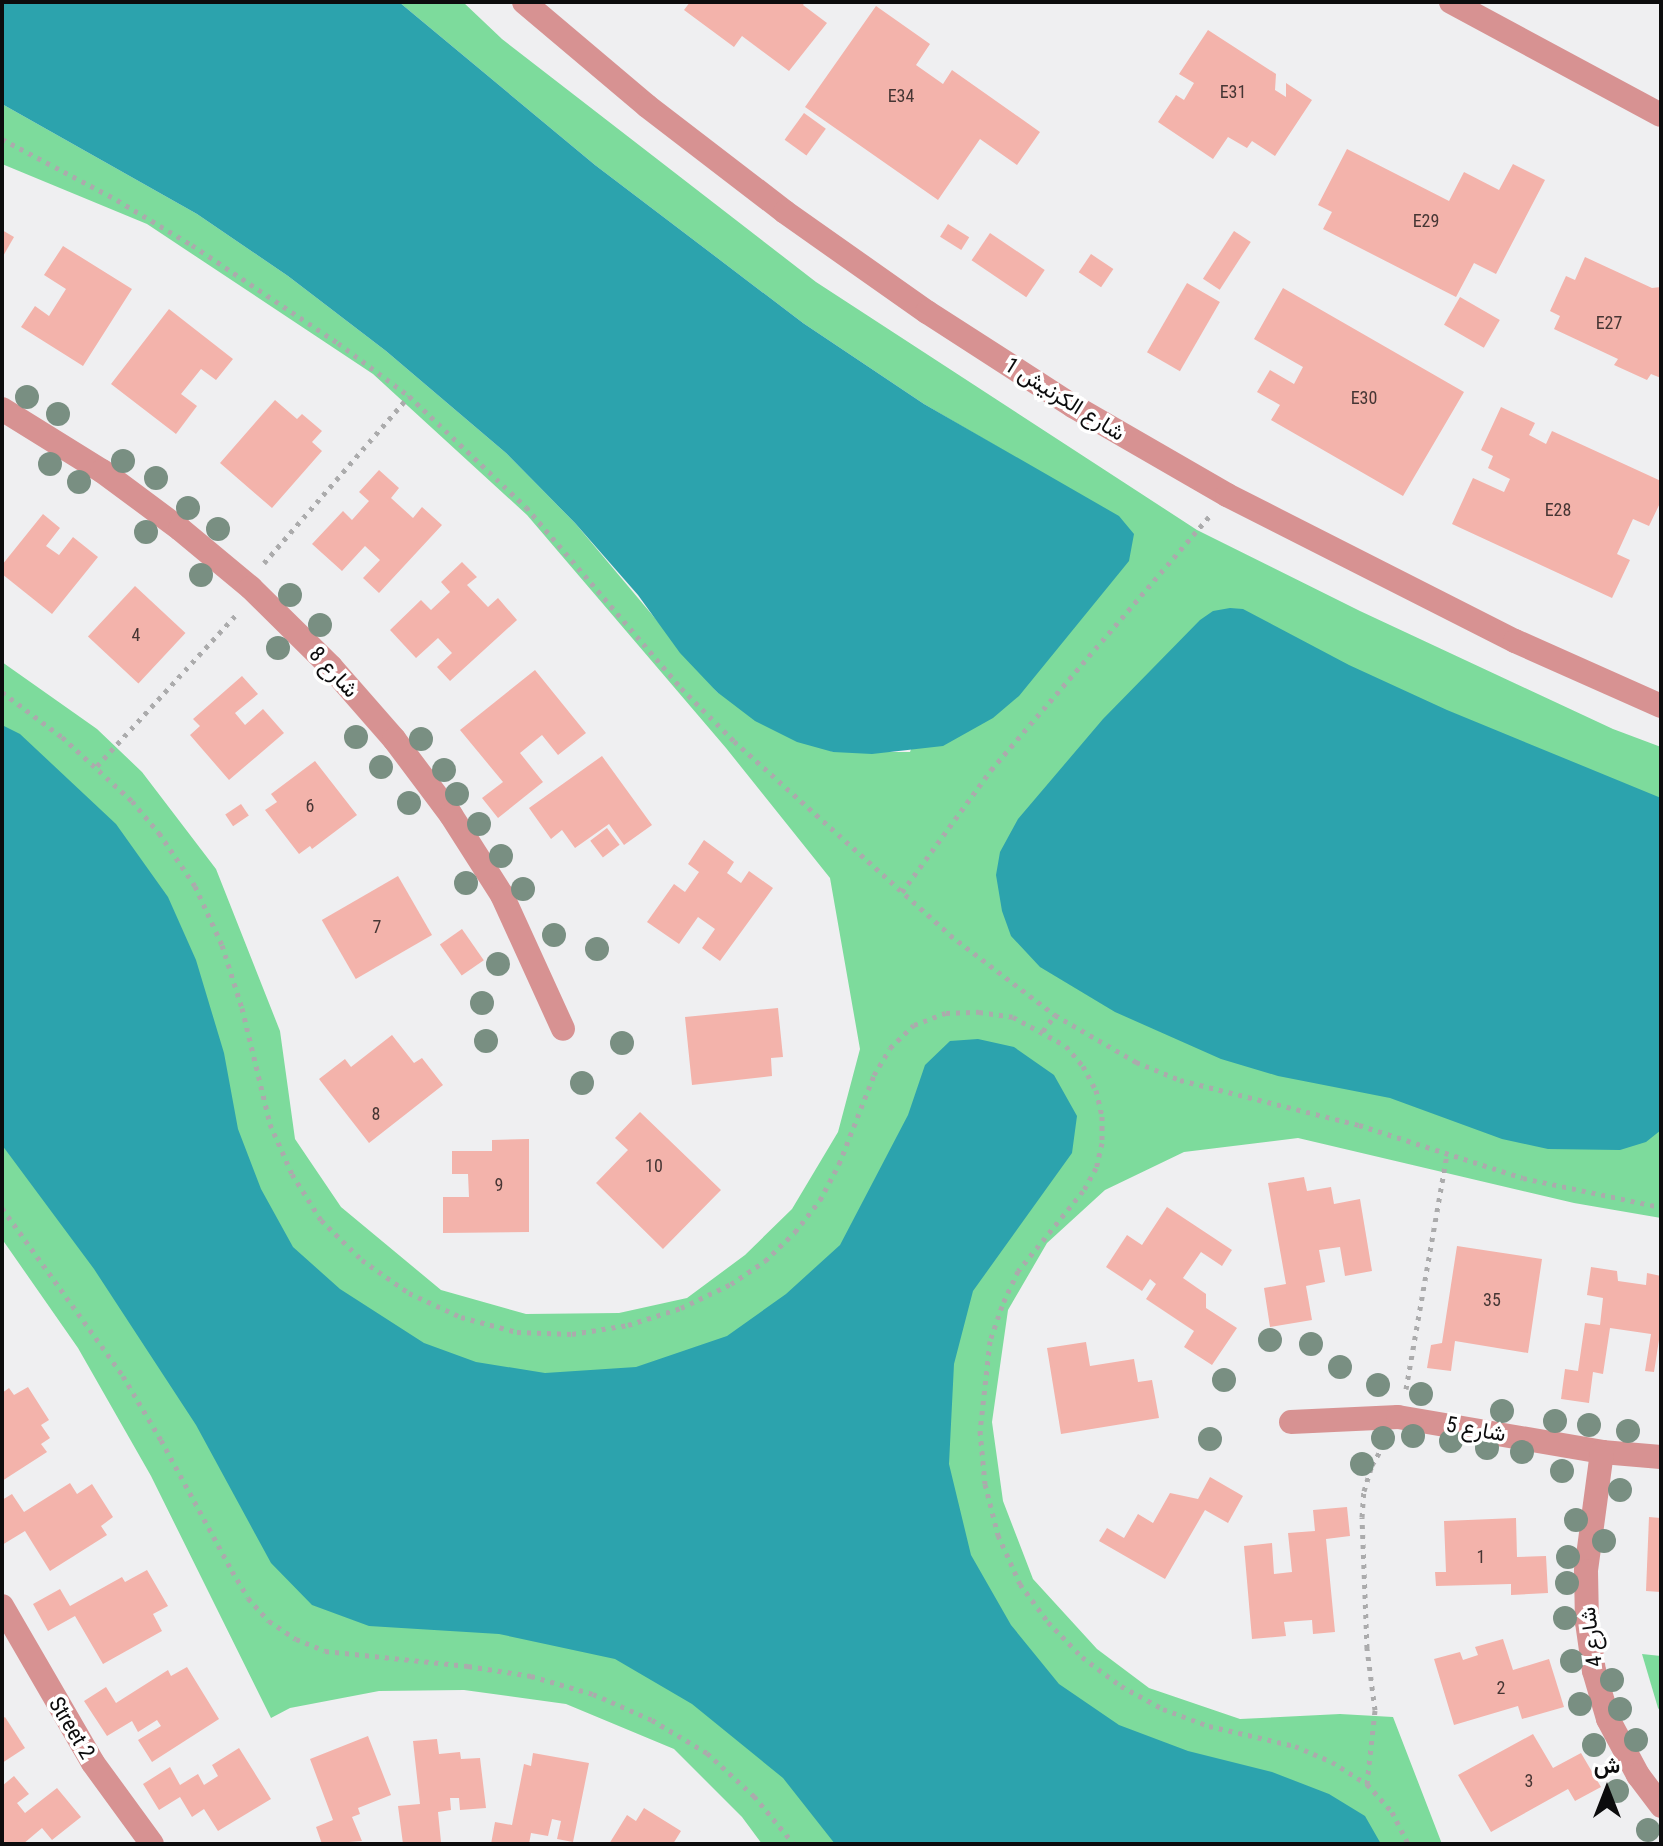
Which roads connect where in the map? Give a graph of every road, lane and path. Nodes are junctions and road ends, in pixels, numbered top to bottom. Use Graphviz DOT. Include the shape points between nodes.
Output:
graph roads {
  1 [pos="524,2"];
  2 [pos="1451,2"];
  3 [pos="1661,115"];
  4 [pos="2,139"];
  5 [pos="2,409"];
  6 [pos="1227,495"];
  7 [pos="2,692"];
  8 [pos="1661,706"];
  9 [pos="902,892"];
  10 [pos="1055,1015"];
  11 [pos="563,1029"];
  12 [pos="1043,1031"];
  13 [pos="1447,1154"];
  14 [pos="1661,1207"];
  15 [pos="2,1208"];
  16 [pos="1398,1417"];
  17 [pos="1291,1422"];
  18 [pos="1602,1452"];
  19 [pos="1661,1457"];
  20 [pos="2,1606"];
  21 [pos="1367,1784"];
  22 [pos="1661,1806"];
  23 [pos="152,1844"];
  24 [pos="794,1844"];
  25 [pos="1408,1844"];
  1 -- 6 [label="street, شارع الكرنيش 1" via="647,106 901,294 1073,406"];
  2 -- 3 [label="street"];
  4 -- 9 [label="path" via="192,245 409,396 526,507 681,688"];
  5 -- 11 [label="street, شارع 8" via="102,471 180,529 251,588 331,667 394,739 460,829 502,895"];
  6 -- 8 [label="street, شارع الكرنيش 1" via="1515,641"];
  6 -- 9 [label="path" via="991,770"];
  7 -- 12 [label="path" via="62,737 132,801 195,886 234,983 270,1124 292,1174 321,1220 409,1293 461,1317 517,1332 572,1334 628,1325 731,1284 765,1261 820,1200 874,1075 890,1048 914,1025 946,1013 979,1012 1013,1017"];
  9 -- 10 [label="path"];
  10 -- 12 [label="path"];
  10 -- 13 [label="path" via="1136,1062 1180,1080 1359,1125"];
  12 -- 21 [label="path" via="1066,1046 1096,1090 1102,1143 1083,1191 1018,1271 990,1341 980,1431 985,1484 998,1535 1020,1584 1048,1622 1121,1686 1209,1726 1295,1746"];
  13 -- 14 [label="path" via="1523,1178"];
  13 -- 16 [label="path"];
  15 -- 24 [label="path" via="123,1376 248,1598 269,1621 325,1651 531,1676 593,1694 652,1720 707,1753 754,1796"];
  16 -- 17 [label="street, شارع 5"];
  16 -- 18 [label="street, شارع 5"];
  16 -- 21 [label="path" via="1364,1491 1367,1648 1375,1710"];
  18 -- 19 [label="street, شارع 5"];
  18 -- 22 [label="street, شارع 4" via="1586,1571 1594,1671 1608,1719"];
  20 -- 23 [label="street, Street 2" via="93,1763"];
  21 -- 25 [label="path" via="1392,1812"];
}
